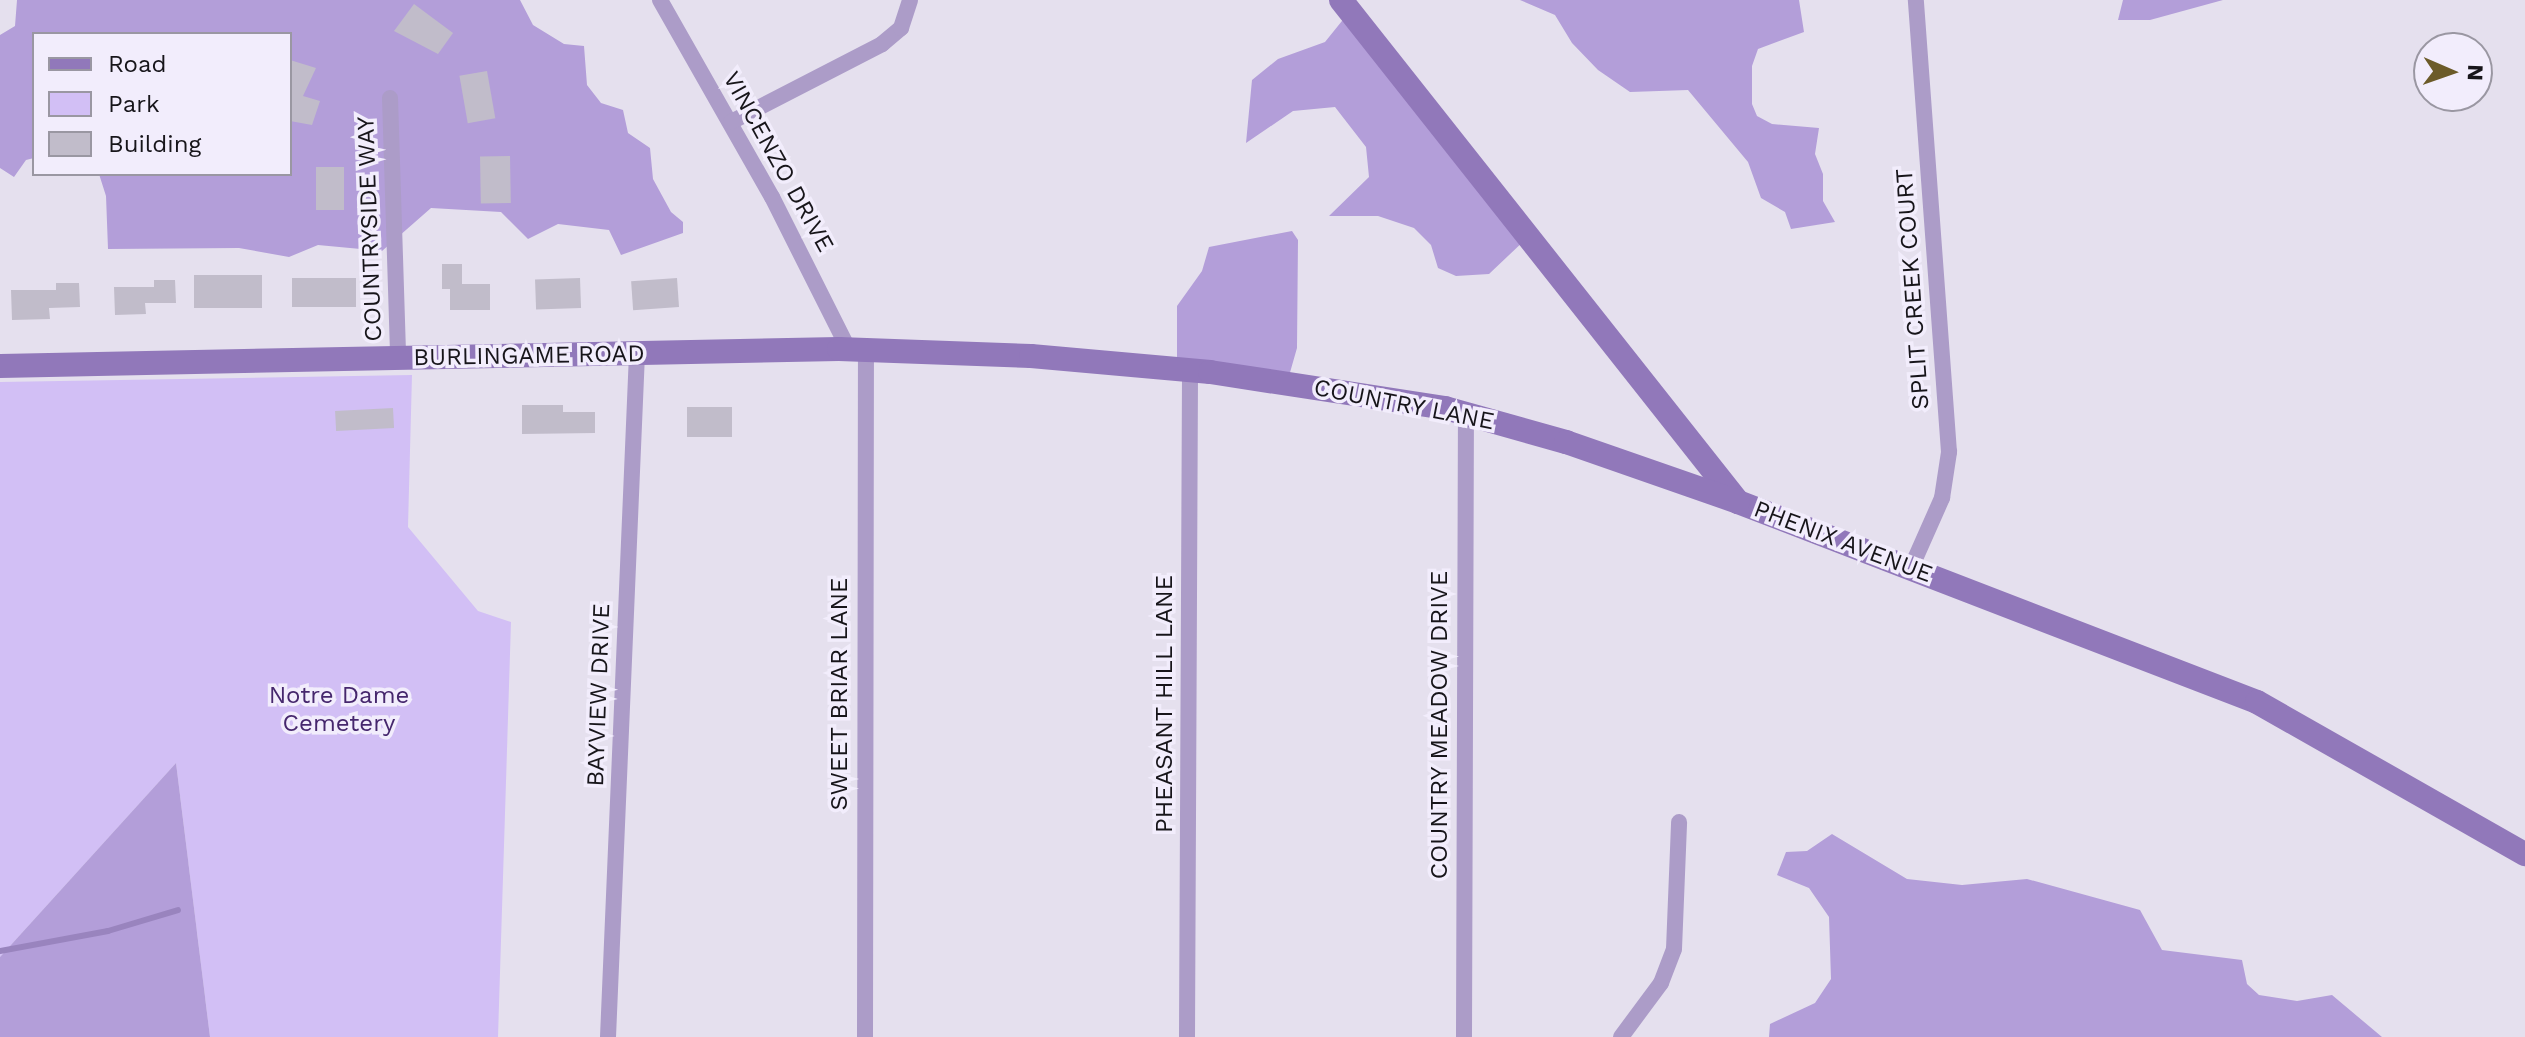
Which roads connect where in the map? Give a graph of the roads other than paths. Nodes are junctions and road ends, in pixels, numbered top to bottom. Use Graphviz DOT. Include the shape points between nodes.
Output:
graph roads {
  1 [pos="660,0"];
  2 [pos="910,0"];
  3 [pos="1341,0"];
  4 [pos="1916,0"];
  5 [pos="390,98"];
  6 [pos="731,122"];
  7 [pos="857,350"];
  8 [pos="637,354"];
  9 [pos="398,358"];
  10 [pos="1058,359"];
  11 [pos="0,366"];
  12 [pos="1190,371"];
  13 [pos="1466,413"];
  14 [pos="1738,502"];
  15 [pos="1911,568"];
  16 [pos="1679,822"];
  17 [pos="2525,854"];
  18 [pos="608,1037"];
  19 [pos="865,1037"];
  20 [pos="1187,1037"];
  21 [pos="1464,1037"];
  22 [pos="1621,1037"];
  1 -- 6 [label="street, VINCENZO DRIVE"];
  2 -- 6 [label="street" via="901,28 882,44"];
  3 -- 14 [label="street, PHENIX AVENUE"];
  4 -- 15 [label="street, SPLIT CREEK COURT" via="1949,452 1942,498"];
  5 -- 9 [label="street, COUNTRYSIDE WAY"];
  6 -- 7 [label="street, VINCENZO DRIVE"];
  7 -- 8 [label="street, BURLINGAME ROAD"];
  7 -- 10 [label="street, BURLINGAME ROAD"];
  7 -- 19 [label="street, SWEET BRIAR LANE"];
  8 -- 9 [label="street, BURLINGAME ROAD"];
  8 -- 18 [label="street, BAYVIEW DRIVE"];
  9 -- 11 [label="street, BURLINGAME ROAD"];
  10 -- 12 [label="street, COUNTRY LANE"];
  12 -- 13 [label="street, COUNTRY LANE"];
  12 -- 20 [label="street, PHEASANT HILL LANE"];
  13 -- 14 [label="street, COUNTRY LANE"];
  13 -- 21 [label="street, COUNTRY MEADOW DRIVE"];
  14 -- 15 [label="street, PHENIX AVENUE"];
  15 -- 17 [label="street, PHENIX AVENUE" via="2257,702"];
  16 -- 22 [label="street" via="1674,949 1661,983"];
}
